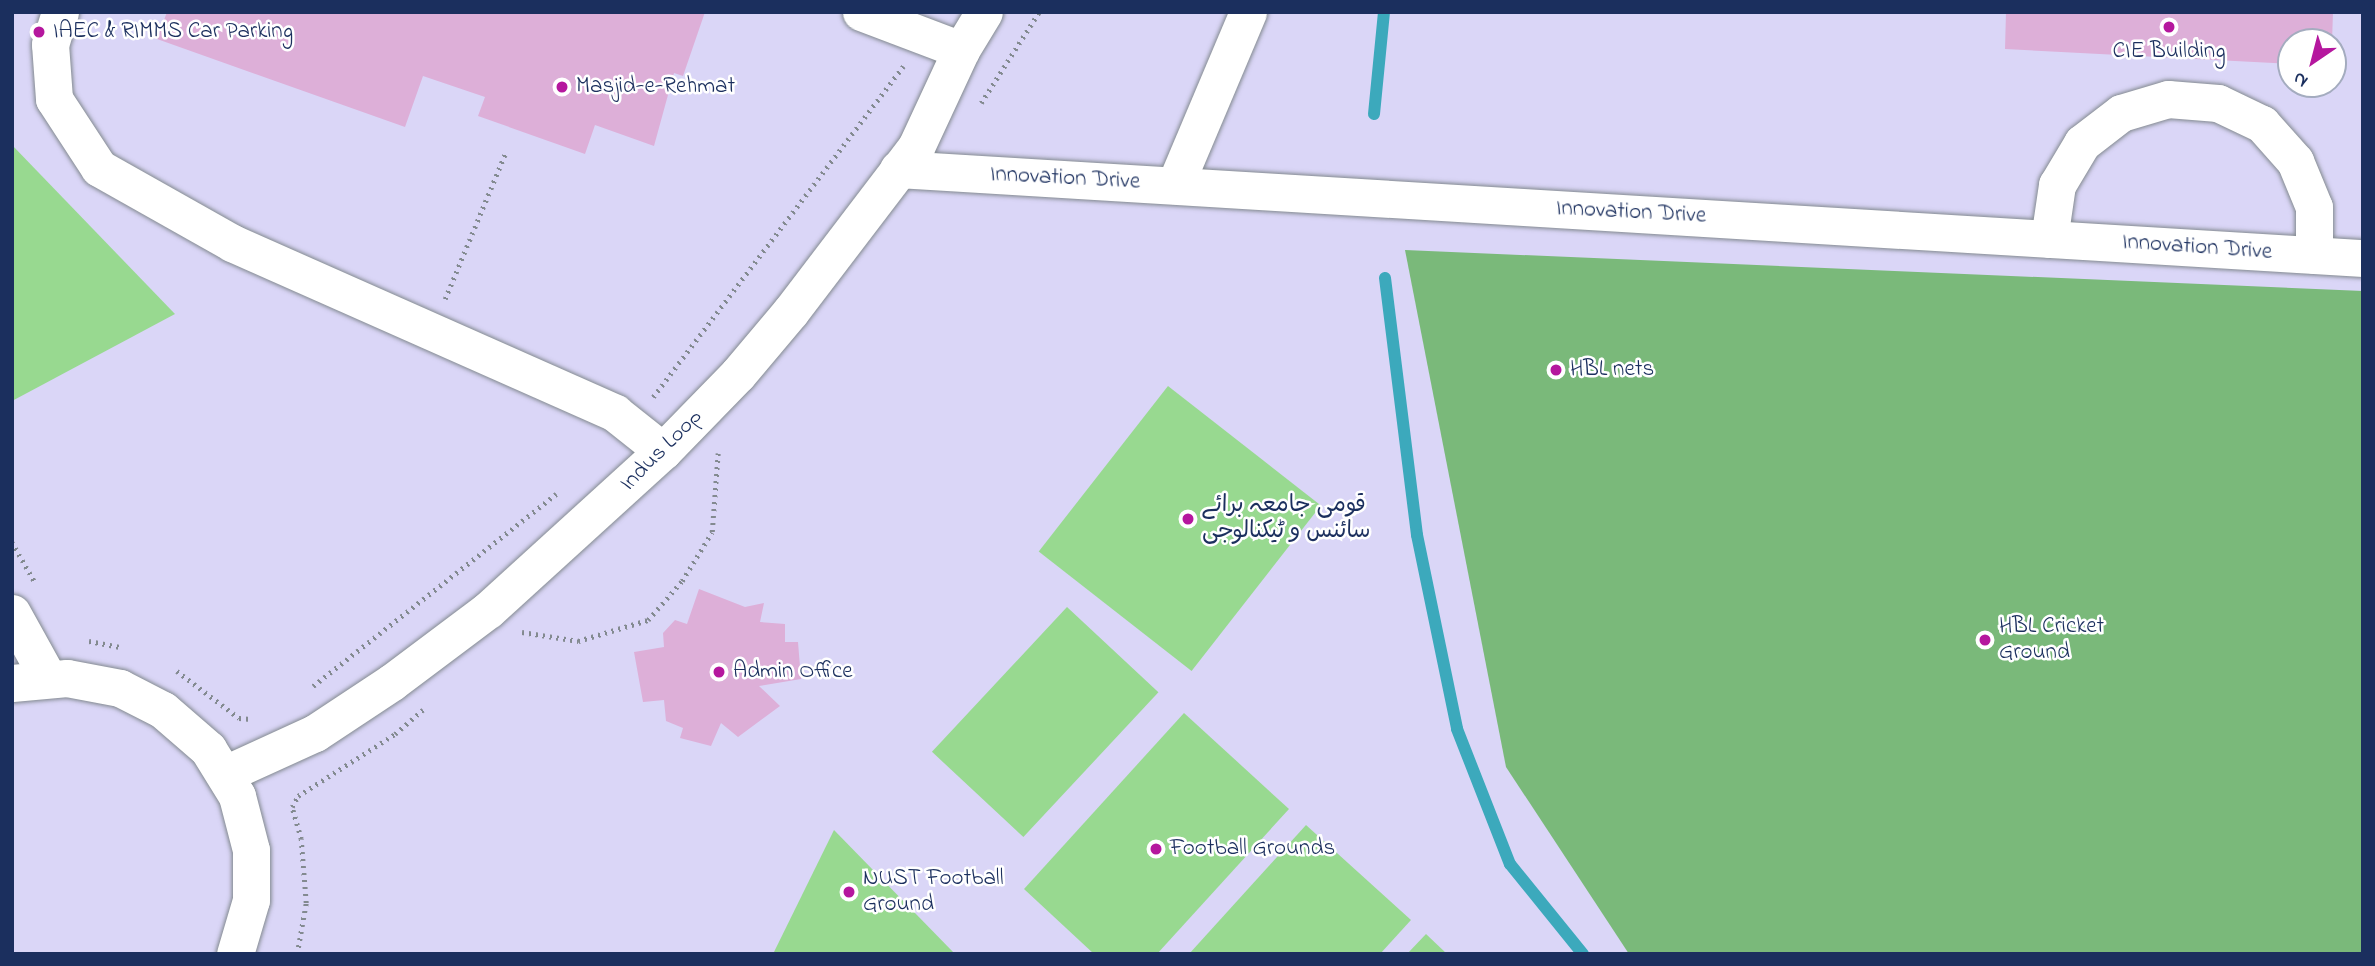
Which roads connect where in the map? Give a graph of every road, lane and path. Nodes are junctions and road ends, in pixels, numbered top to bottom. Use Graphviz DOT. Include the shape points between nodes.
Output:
graph roads {
  1 [pos="60,12"];
  2 [pos="861,12"];
  3 [pos="984,12"];
  4 [pos="1248,12"];
  5 [pos="924,38"];
  6 [pos="961,50"];
  7 [pos="505,154"];
  8 [pos="898,169"];
  9 [pos="1175,185"];
  10 [pos="2049,239"];
  11 [pos="2314,255"];
  12 [pos="2363,258"];
  13 [pos="432,329"];
  14 [pos="631,426"];
  15 [pos="726,444"];
  16 [pos="663,451"];
  17 [pos="720,451"];
  18 [pos="711,459"];
  19 [pos="567,485"];
  20 [pos="12,542"];
  21 [pos="28,605"];
  22 [pos="525,622"];
  23 [pos="79,641"];
  24 [pos="133,650"];
  25 [pos="165,665"];
  26 [pos="48,678"];
  27 [pos="12,683"];
  28 [pos="307,690"];
  29 [pos="425,708"];
  30 [pos="255,719"];
  31 [pos="225,774"];
  32 [pos="235,954"];
  33 [pos="297,954"];
  1 -- 13 [label="street" via="50,44 54,99 99,169 232,243"];
  2 -- 5 [label="street"];
  3 -- 6 [label="street, Indus Loop"];
  4 -- 9 [label="street"];
  5 -- 6 [label="street"];
  5 -- 14 [label="path"];
  6 -- 8 [label="street, Indus Loop" via="916,147"];
  7 -- 13 [label="path"];
  8 -- 9 [label="street, Innovation Drive"];
  8 -- 16 [label="street, Indus Loop" via="747,364"];
  9 -- 10 [label="street, Innovation Drive"];
  10 -- 11 [label="street, Innovation Drive"];
  10 -- 11 [label="street" via="2057,185 2082,142 2121,113 2168,99 2218,103 2262,124 2295,161 2314,206"];
  11 -- 12 [label="street, Innovation Drive"];
  13 -- 14 [label="street" via="615,414"];
  14 -- 16 [label="street"];
  15 -- 17 [label="path"];
  16 -- 31 [label="street, Indus Loop" via="488,610 392,682 315,733"];
  17 -- 18 [label="path"];
  17 -- 22 [label="path" via="712,533 682,581 648,620 578,641 515,631"];
  19 -- 28 [label="path"];
  20 -- 21 [label="path"];
  21 -- 26 [label="street"];
  23 -- 24 [label="path"];
  25 -- 30 [label="path" via="187,676 239,718"];
  26 -- 27 [label="street"];
  26 -- 31 [label="street" via="103,683 148,700 192,732"];
  29 -- 33 [label="path" via="395,734 298,796 292,807 301,839 306,903"];
  31 -- 32 [label="street" via="243,814 253,869 249,913"];
}
